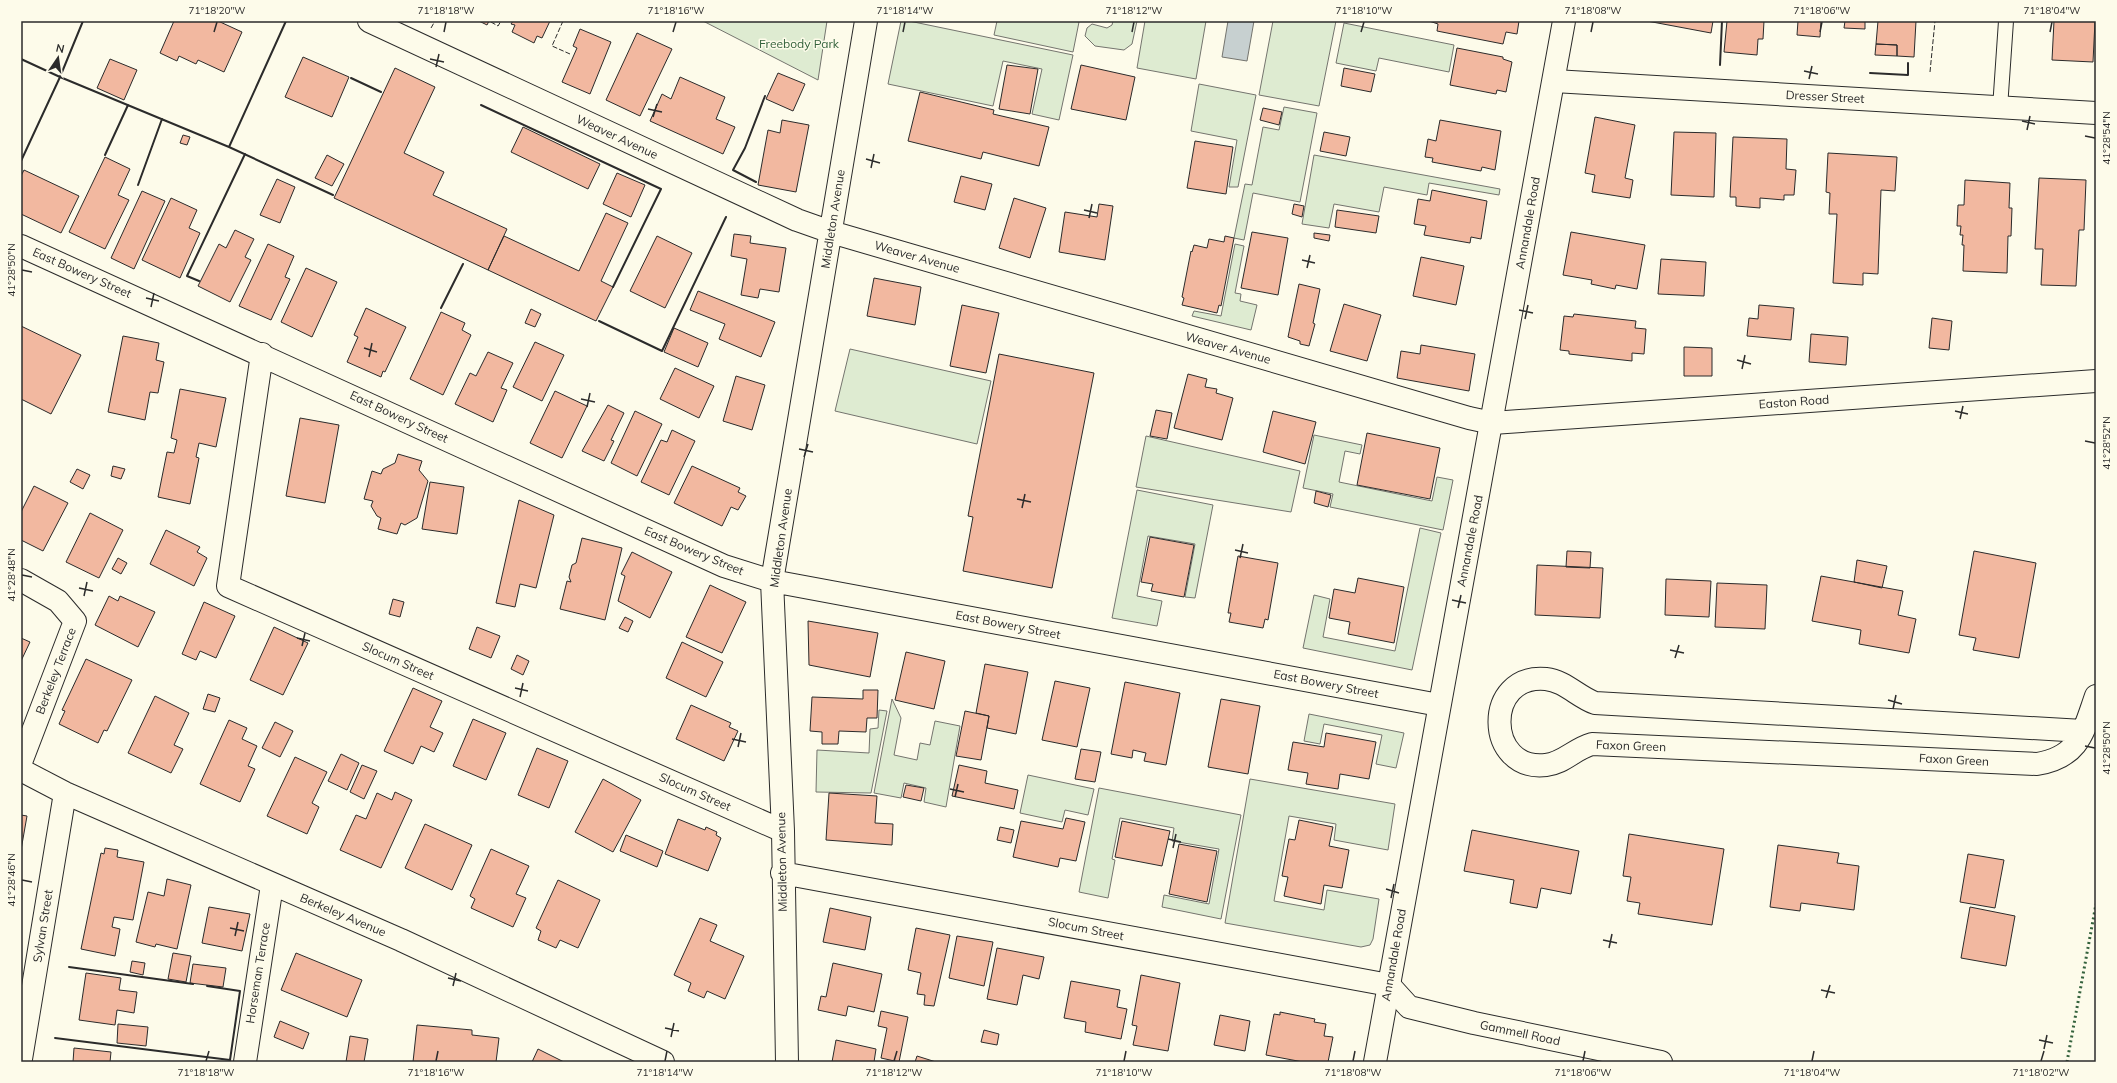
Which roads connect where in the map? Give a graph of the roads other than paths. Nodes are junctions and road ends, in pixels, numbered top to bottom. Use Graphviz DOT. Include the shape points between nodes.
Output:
graph roads {
  1 [pos="369,21"];
  2 [pos="866,21"];
  3 [pos="1564,21"];
  4 [pos="2006,21"];
  5 [pos="1554,81"];
  6 [pos="2000,108"];
  7 [pos="2096,113"];
  8 [pos="831,232"];
  9 [pos="21,246"];
  10 [pos="262,354"];
  11 [pos="2096,381"];
  12 [pos="1492,423"];
  13 [pos="21,580"];
  14 [pos="772,582"];
  15 [pos="2096,696"];
  16 [pos="1439,705"];
  17 [pos="2083,732"];
  18 [pos="21,762"];
  19 [pos="21,770"];
  20 [pos="65,793"];
  21 [pos="782,831"];
  22 [pos="782,873"];
  23 [pos="272,885"];
  24 [pos="1389,985"];
  25 [pos="21,1059"];
  26 [pos="245,1062"];
  27 [pos="663,1062"];
  28 [pos="787,1062"];
  29 [pos="1375,1062"];
  30 [pos="1661,1062"];
  1 -- 8 [label="street, Weaver Avenue" via="797,220"];
  2 -- 8 [label="street, Middleton Avenue"];
  3 -- 5 [label="street, Annandale Road"];
  4 -- 6 [label="lane"];
  5 -- 6 [label="street, Dresser Street"];
  5 -- 12 [label="street, Annandale Road"];
  6 -- 7 [label="street, Dresser Street"];
  8 -- 12 [label="street, Weaver Avenue"];
  8 -- 14 [label="street, Middleton Avenue"];
  9 -- 10 [label="street, East Bowery Street"];
  10 -- 14 [label="street, East Bowery Street" via="724,566"];
  10 -- 21 [label="street, Slocum Street" via="228,586"];
  11 -- 12 [label="street, Easton Road"];
  12 -- 16 [label="street, Annandale Road"];
  13 -- 18 [label="street, Berkeley Terrace" via="58,600 75,621"];
  14 -- 16 [label="street, East Bowery Street"];
  14 -- 21 [label="street, Middleton Avenue"];
  15 -- 17 [label="street, Faxon Green"];
  16 -- 24 [label="street, Annandale Road"];
  17 -- 17 [label="street, Faxon Green" via="1595,703 1582,698 1560,683 1547,679 1534,679 1511,691 1499,714 1502,740 1509,750 1519,759 1531,764 1545,765 1559,762 1580,747 1592,744 2037,764 2066,755"];
  19 -- 20 [label="street, Berkeley Avenue"];
  20 -- 23 [label="street, Berkeley Avenue"];
  20 -- 25 [label="street, Sylvan Street"];
  21 -- 22 [label="street, Middleton Avenue"];
  22 -- 24 [label="street, Slocum Street"];
  22 -- 28 [label="street, Middleton Avenue"];
  23 -- 26 [label="street, Horseman Terrace"];
  23 -- 27 [label="street, Berkeley Avenue" via="401,940"];
  24 -- 29 [label="street, Annandale Road"];
  24 -- 30 [label="street, Gammell Road" via="1409,1007"];
}
